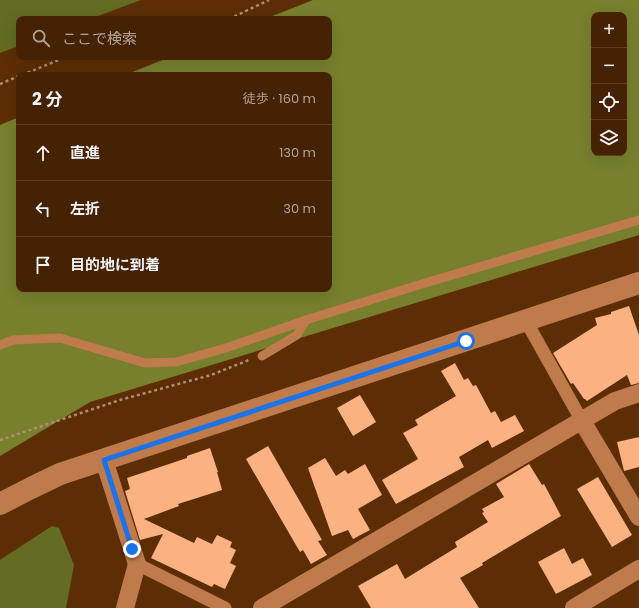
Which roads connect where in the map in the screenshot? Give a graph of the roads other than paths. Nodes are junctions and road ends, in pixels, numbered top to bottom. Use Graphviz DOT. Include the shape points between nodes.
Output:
graph roads {
  1 [pos="639,220"];
  2 [pos="639,283"];
  3 [pos="306,320"];
  4 [pos="526,321"];
  5 [pos="0,345"];
  6 [pos="262,356"];
  7 [pos="639,393"];
  8 [pos="582,421"];
  9 [pos="104,460"];
  10 [pos="0,504"];
  11 [pos="639,517"];
  12 [pos="137,564"];
  13 [pos="639,569"];
  14 [pos="125,608"];
  15 [pos="225,608"];
  16 [pos="262,608"];
  17 [pos="574,608"];
  1 -- 3 [label="lane"];
  2 -- 4 [label="street"];
  3 -- 5 [label="lane" via="226,348 176,362 145,363 60,338 13,340"];
  3 -- 6 [label="lane" via="298,335"];
  4 -- 8 [label="street"];
  4 -- 9 [label="street"];
  7 -- 8 [label="street" via="615,401"];
  8 -- 11 [label="street"];
  8 -- 16 [label="street"];
  9 -- 10 [label="street" via="60,474"];
  9 -- 12 [label="street"];
  12 -- 14 [label="street"];
  12 -- 15 [label="street"];
  13 -- 17 [label="street"];
}
